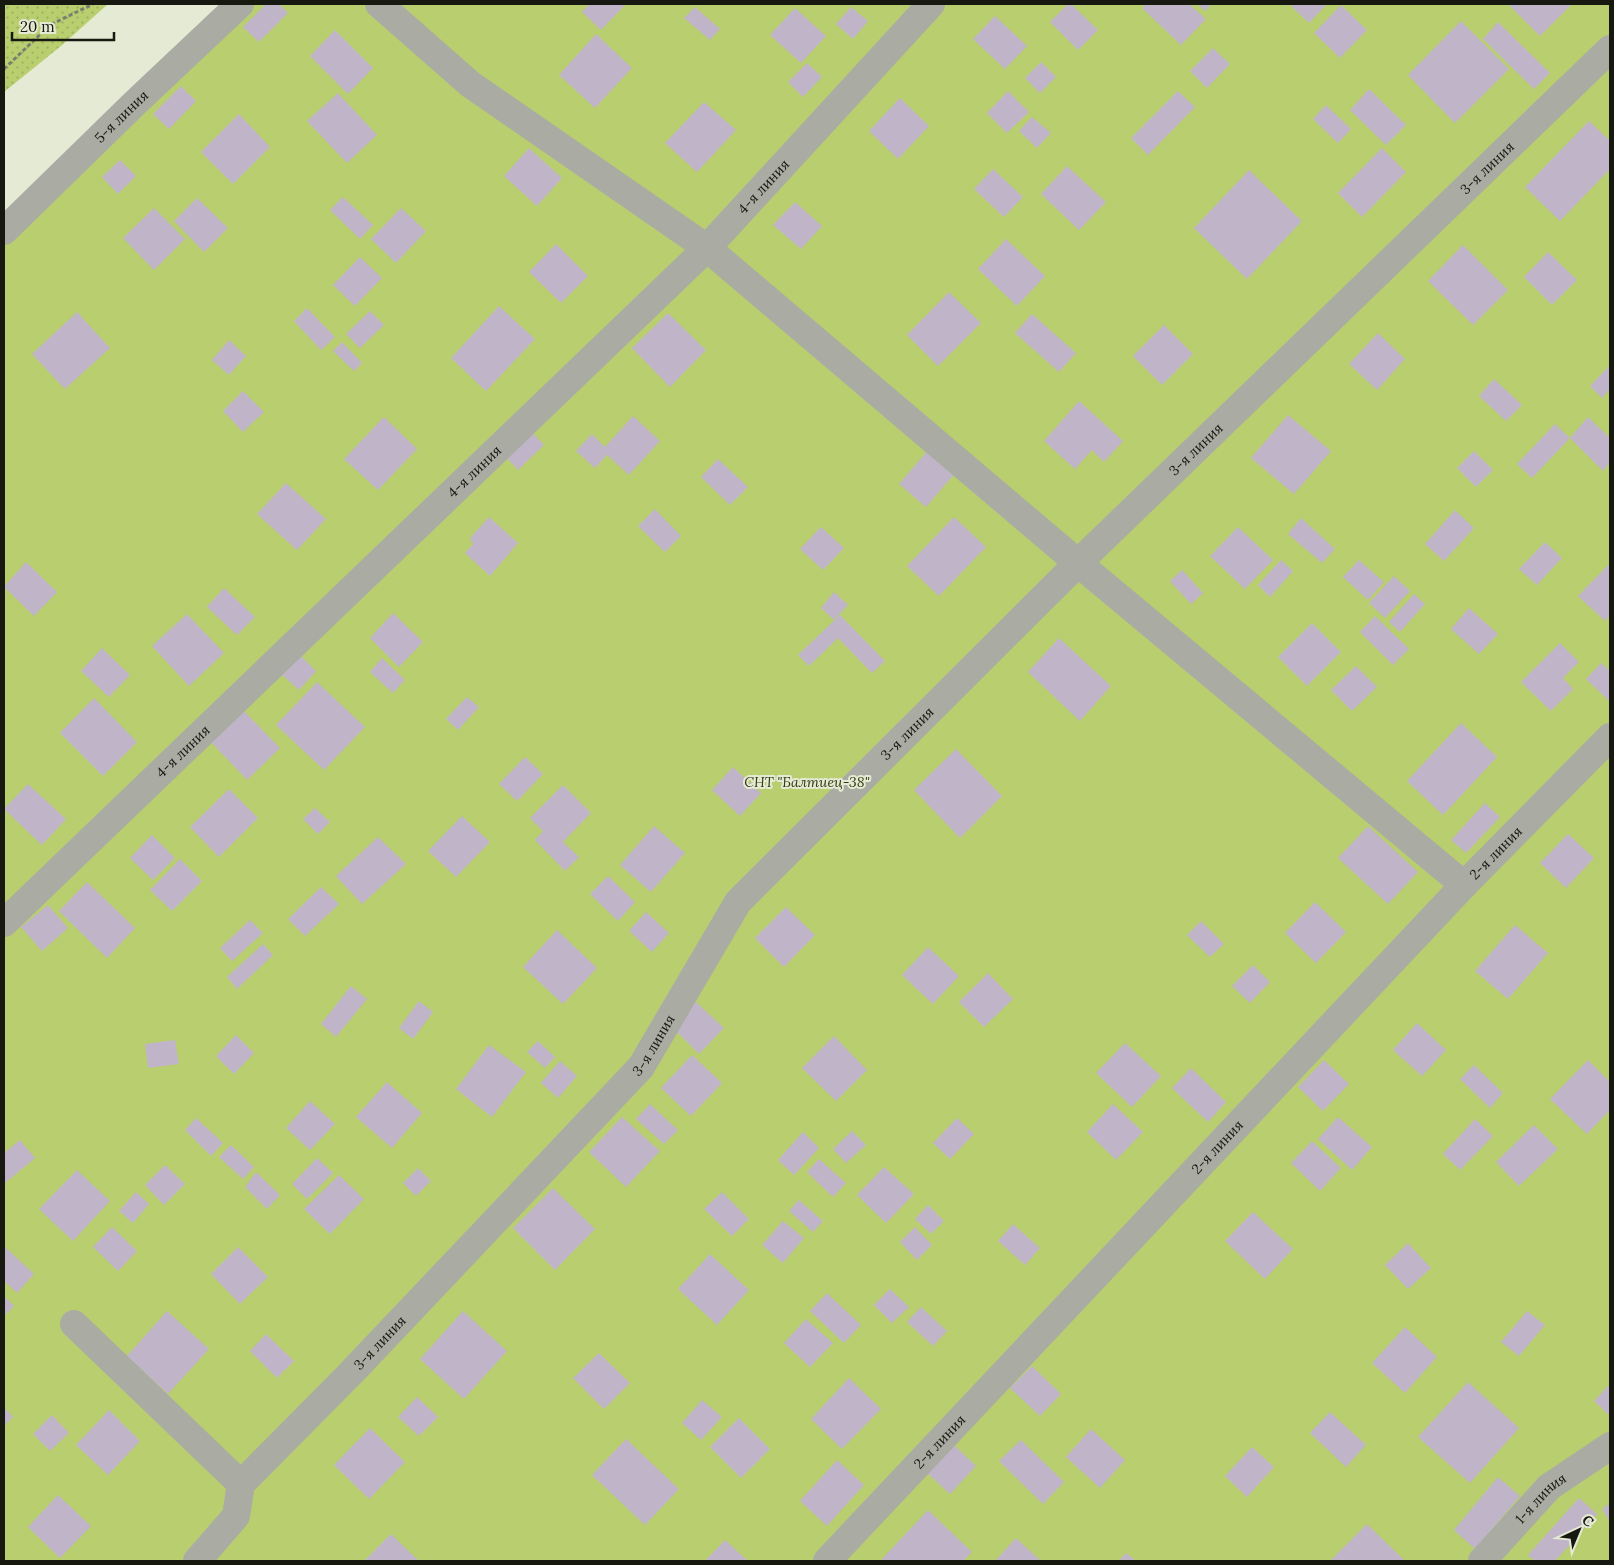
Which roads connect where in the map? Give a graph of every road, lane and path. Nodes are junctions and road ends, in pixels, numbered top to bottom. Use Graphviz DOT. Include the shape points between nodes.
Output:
graph roads {
  1 [pos="93,4"];
  2 [pos="240,4"];
  3 [pos="379,4"];
  4 [pos="931,4"];
  5 [pos="1610,50"];
  6 [pos="4,69"];
  7 [pos="4,231"];
  8 [pos="707,248"];
  9 [pos="1078,563"];
  10 [pos="1610,737"];
  11 [pos="1464,886"];
  12 [pos="4,923"];
  13 [pos="74,1324"];
  14 [pos="1610,1446"];
  15 [pos="241,1484"];
  16 [pos="197,1561"];
  17 [pos="827,1561"];
  18 [pos="1482,1561"];
  1 -- 6 [label="path" via="50,25"];
  2 -- 7 [label="street, 5-я линия"];
  3 -- 8 [label="street" via="470,84"];
  4 -- 8 [label="street, 4-я линия"];
  5 -- 9 [label="street, 3-я линия"];
  8 -- 9 [label="street"];
  8 -- 12 [label="street, 4-я линия"];
  9 -- 11 [label="street"];
  9 -- 15 [label="street, 3-я линия" via="738,902 641,1067 351,1373"];
  10 -- 11 [label="street, 2-я линия"];
  11 -- 17 [label="street, 2-я линия"];
  13 -- 15 [label="street"];
  14 -- 18 [label="street, 1-я линия" via="1549,1486"];
  15 -- 16 [label="street" via="236,1516"];
}
